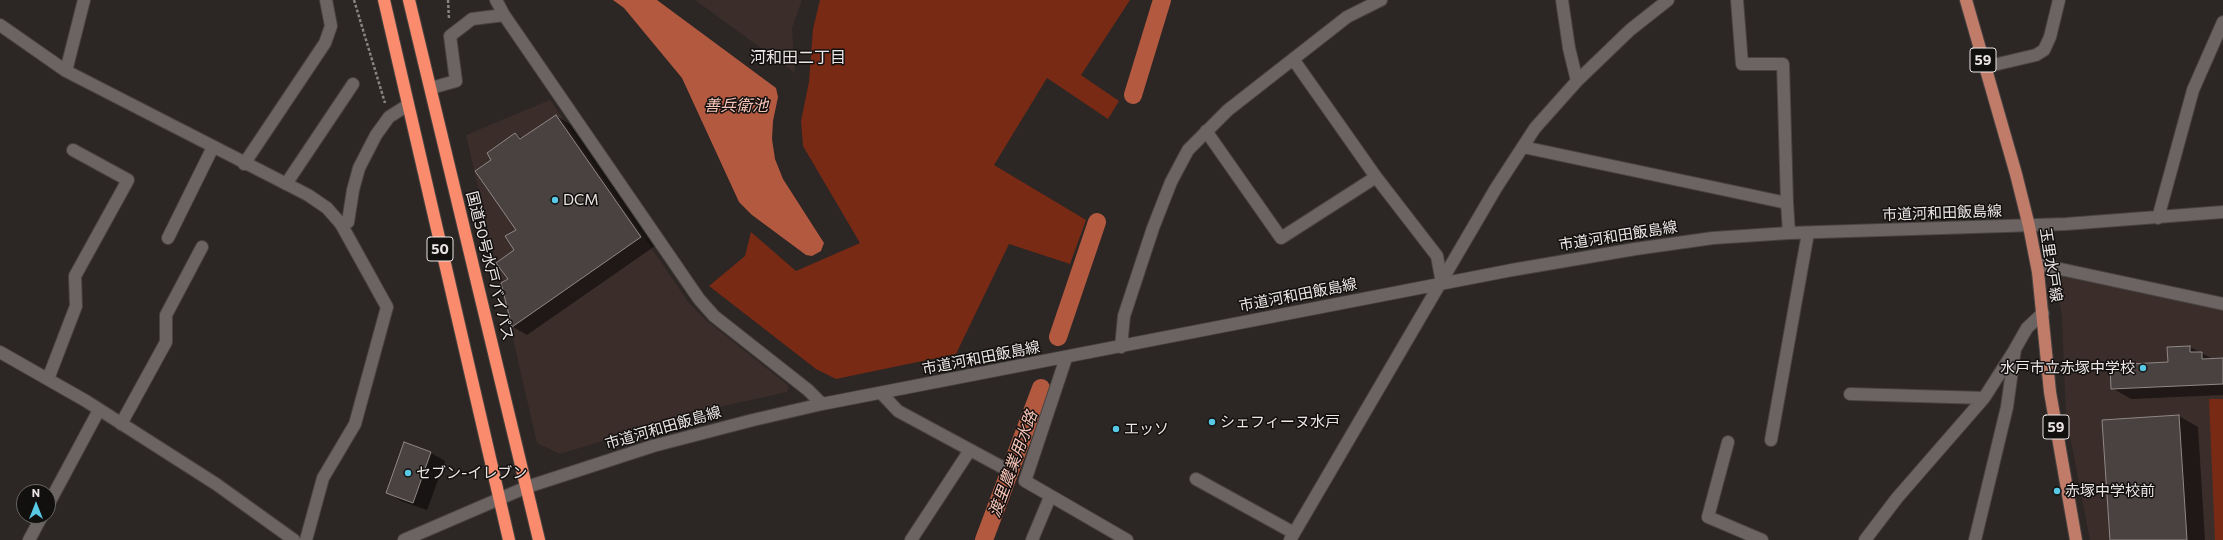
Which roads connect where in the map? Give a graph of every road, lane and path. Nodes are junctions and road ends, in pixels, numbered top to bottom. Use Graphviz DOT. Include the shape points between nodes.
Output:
graph roads {
  1 [pos="84,0"];
  2 [pos="326,0"];
  3 [pos="354,0"];
  4 [pos="384,0"];
  5 [pos="409,0"];
  6 [pos="496,0"];
  7 [pos="1381,0"];
  8 [pos="1562,0"];
  9 [pos="1668,0"];
  10 [pos="1737,0"];
  11 [pos="1966,0"];
  12 [pos="2059,0"];
  13 [pos="504,15"];
  14 [pos="2223,22"];
  15 [pos="0,25"];
  16 [pos="1293,59"];
  17 [pos="1985,67"];
  18 [pos="66,71"];
  19 [pos="1577,81"];
  20 [pos="353,84"];
  21 [pos="431,88"];
  22 [pos="408,105"];
  23 [pos="389,117"];
  24 [pos="1206,131"];
  25 [pos="213,147"];
  26 [pos="1523,148"];
  27 [pos="73,150"];
  28 [pos="244,164"];
  29 [pos="1376,177"];
  30 [pos="286,184"];
  31 [pos="1787,203"];
  32 [pos="2223,212"];
  33 [pos="2158,218"];
  34 [pos="341,224"];
  35 [pos="2029,226"];
  36 [pos="1808,232"];
  37 [pos="1789,233"];
  38 [pos="168,238"];
  39 [pos="202,247"];
  40 [pos="2037,264"];
  41 [pos="1442,283"];
  42 [pos="2223,304"];
  43 [pos="2043,313"];
  44 [pos="1121,347"];
  45 [pos="2015,348"];
  46 [pos="0,352"];
  47 [pos="1066,358"];
  48 [pos="48,379"];
  49 [pos="882,393"];
  50 [pos="1850,394"];
  51 [pos="1984,398"];
  52 [pos="822,404"];
  53 [pos="99,410"];
  54 [pos="121,424"];
  55 [pos="1771,440"];
  56 [pos="1728,442"];
  57 [pos="970,450"];
  58 [pos="1000,466"];
  59 [pos="1196,479"];
  60 [pos="527,487"];
  61 [pos="56,490"];
  62 [pos="1050,497"];
  63 [pos="499,498"];
  64 [pos="38,524"];
  65 [pos="1106,535"];
  66 [pos="1292,536"];
  67 [pos="29,540"];
  68 [pos="294,540"];
  69 [pos="306,540"];
  70 [pos="404,540"];
  71 [pos="509,540"];
  72 [pos="539,540"];
  73 [pos="912,540"];
  74 [pos="1032,540"];
  75 [pos="1127,540"];
  76 [pos="1762,540"];
  77 [pos="1866,540"];
  78 [pos="1975,540"];
  79 [pos="2076,540"];
  1 -- 18 [label="street"];
  2 -- 28 [label="street" via="331,26 325,43"];
  3 -- 23 [label="path"];
  4 -- 22 [label="highway, 50"];
  5 -- 21 [label="highway, 国道50号水戸バイパス / 50"];
  6 -- 13 [label="street"];
  7 -- 16 [label="street" via="1347,17"];
  8 -- 19 [label="street"];
  9 -- 19 [label="street" via="1630,30"];
  10 -- 31 [label="street" via="1742,64 1784,64"];
  11 -- 17 [label="main road, 玉里水戸線 / 59"];
  12 -- 17 [label="street" via="2050,38 2044,50 2036,55"];
  13 -- 21 [label="street" via="472,19 450,36 456,81"];
  13 -- 52 [label="street" via="699,299 714,316 808,390"];
  14 -- 33 [label="street" via="2192,90"];
  15 -- 18 [label="street"];
  16 -- 24 [label="street" via="1228,110"];
  16 -- 29 [label="street"];
  17 -- 35 [label="main road, 玉里水戸線 / 59"];
  18 -- 25 [label="street"];
  19 -- 26 [label="street" via="1535,128"];
  20 -- 30 [label="street"];
  21 -- 60 [label="highway, 国道50号水戸バイパス / 50"];
  22 -- 23 [label="street"];
  22 -- 63 [label="highway, 50"];
  23 -- 34 [label="street" via="376,135 359,168 352,190 348,222"];
  24 -- 29 [label="street" via="1281,238"];
  24 -- 44 [label="street" via="1188,150 1171,182 1124,316"];
  25 -- 28 [label="street"];
  25 -- 38 [label="street"];
  26 -- 31 [label="street"];
  26 -- 41 [label="street" via="1496,188"];
  27 -- 48 [label="street" via="128,180 75,276 76,306"];
  28 -- 30 [label="street"];
  29 -- 41 [label="street" via="1437,256"];
  30 -- 34 [label="street" via="327,208"];
  31 -- 37 [label="street"];
  32 -- 33 [label="street, 市道河和田飯島線"];
  33 -- 35 [label="street, 市道河和田飯島線"];
  34 -- 69 [label="street" via="387,307 355,424 323,478"];
  35 -- 36 [label="street, 市道河和田飯島線"];
  35 -- 40 [label="main road, 玉里水戸線 / 59"];
  36 -- 37 [label="street, 市道河和田飯島線"];
  36 -- 55 [label="street"];
  37 -- 41 [label="street, 市道河和田飯島線" via="1713,238 1635,249"];
  39 -- 54 [label="street" via="166,315 166,342"];
  40 -- 42 [label="street"];
  40 -- 43 [label="main road, 玉里水戸線 / 59"];
  41 -- 44 [label="street, 市道河和田飯島線"];
  41 -- 66 [label="street"];
  43 -- 45 [label="street" via="2027,328"];
  43 -- 79 [label="main road, 玉里水戸線 / 59" via="2050,392"];
  44 -- 47 [label="street, 市道河和田飯島線"];
  45 -- 51 [label="street"];
  45 -- 78 [label="street" via="2008,407"];
  46 -- 48 [label="street"];
  47 -- 49 [label="street, 市道河和田飯島線"];
  47 -- 62 [label="street" via="1025,481"];
  48 -- 53 [label="street"];
  49 -- 52 [label="street, 市道河和田飯島線"];
  49 -- 57 [label="street" via="898,411"];
  50 -- 51 [label="street"];
  51 -- 77 [label="street" via="1897,498"];
  52 -- 60 [label="street, 市道河和田飯島線" via="653,446"];
  53 -- 54 [label="street"];
  53 -- 61 [label="street"];
  54 -- 68 [label="street" via="216,484"];
  56 -- 76 [label="street" via="1708,517"];
  57 -- 58 [label="street"];
  57 -- 73 [label="street"];
  59 -- 66 [label="street"];
  60 -- 63 [label="street, 市道河和田飯島線"];
  60 -- 72 [label="highway, 国道50号水戸バイパス / 50"];
  62 -- 65 [label="street"];
  62 -- 74 [label="street"];
  63 -- 70 [label="street, 市道河和田飯島線"];
  63 -- 71 [label="highway, 50"];
  64 -- 67 [label="street"];
  65 -- 75 [label="street"];
}
